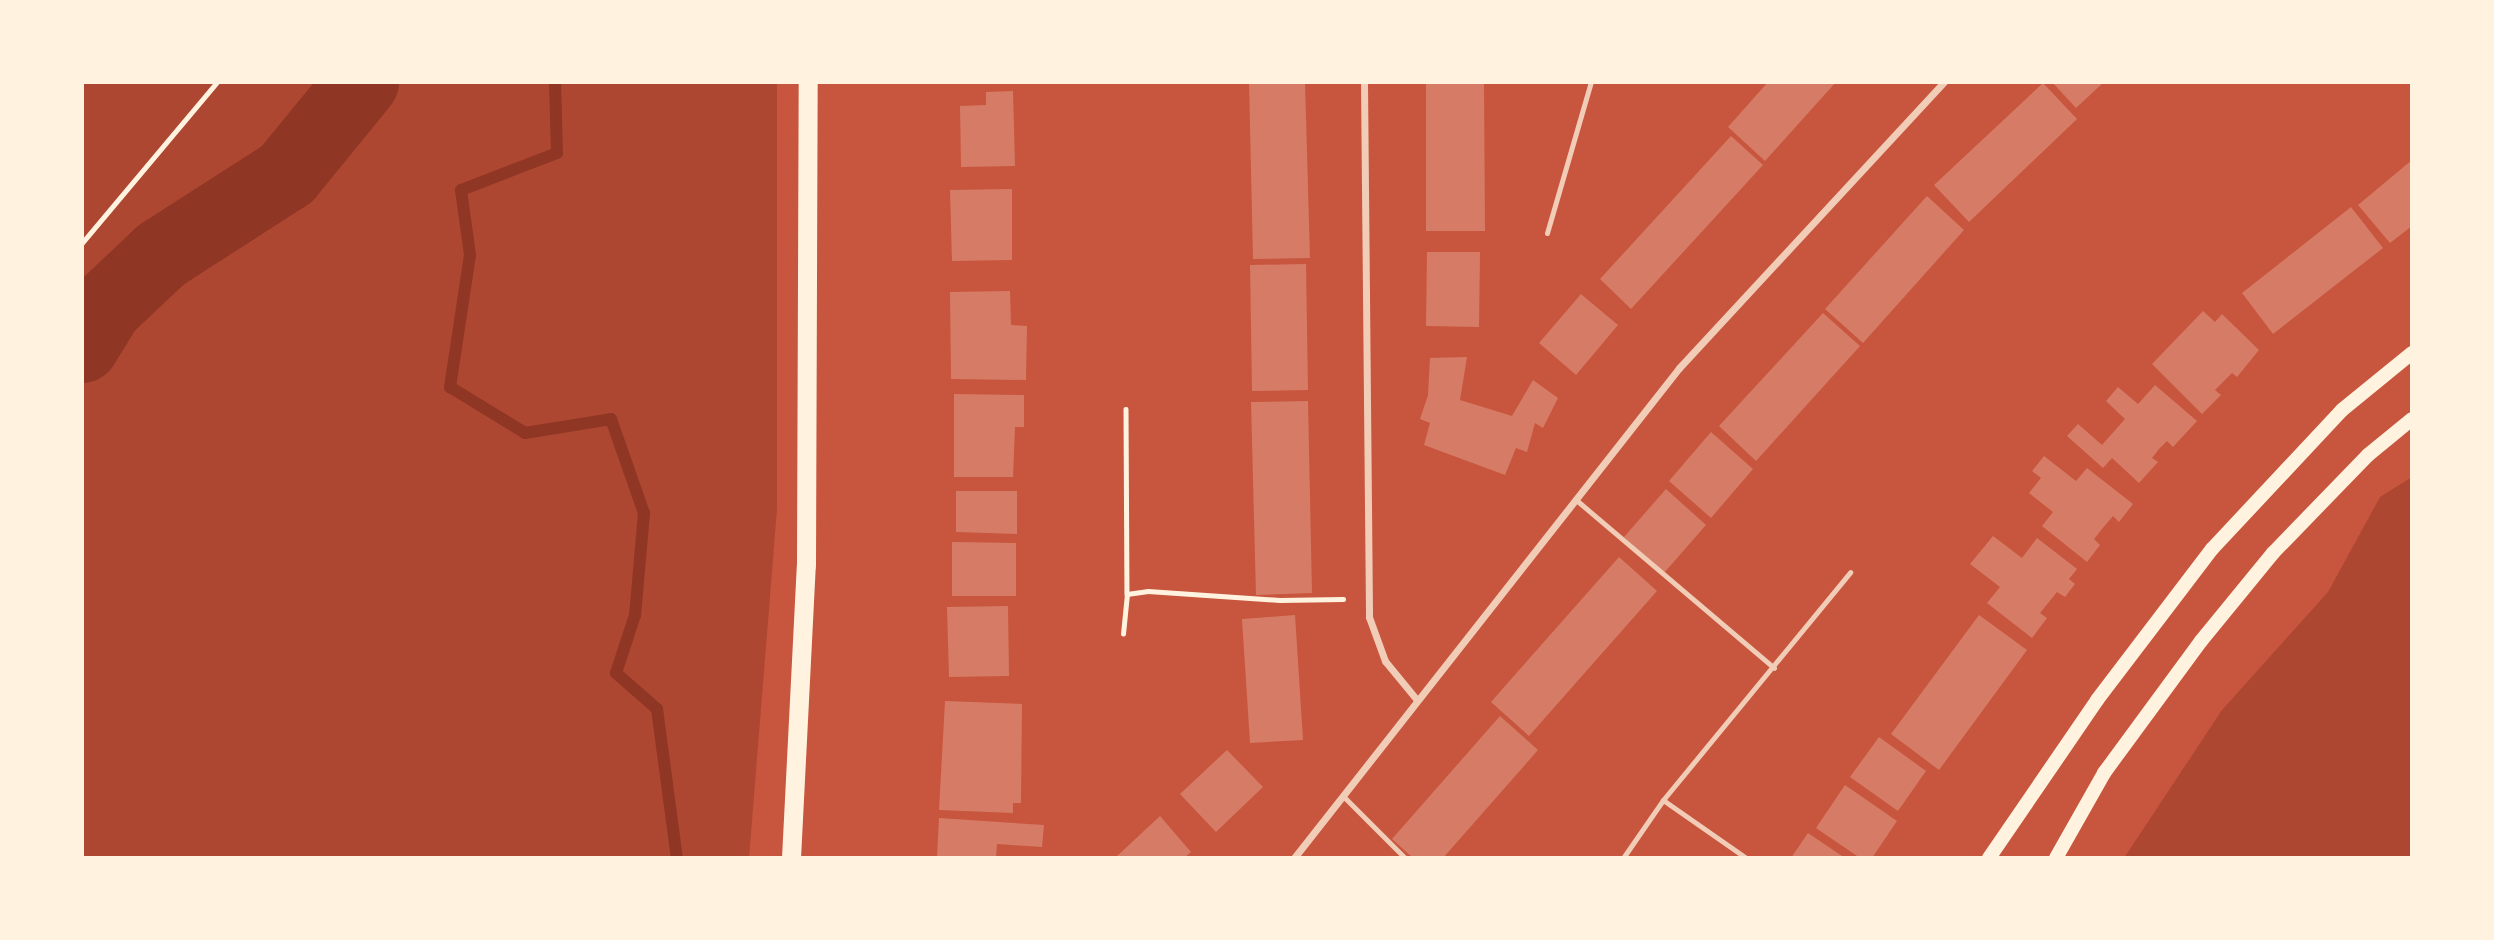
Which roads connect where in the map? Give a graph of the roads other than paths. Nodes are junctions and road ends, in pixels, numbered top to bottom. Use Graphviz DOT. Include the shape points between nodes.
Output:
graph roads {
  1 [pos="808,82"];
  2 [pos="1364,82"];
  3 [pos="1591,82"];
  4 [pos="1944,82"];
  5 [pos="1547,233"];
  6 [pos="2412,353"];
  7 [pos="2412,419"];
  8 [pos="1575,499"];
  9 [pos="1850,572"];
  10 [pos="1774,668"];
  11 [pos="1417,700"];
  12 [pos="1343,796"];
  13 [pos="1663,800"];
  14 [pos="791,858"];
  15 [pos="1294,858"];
  16 [pos="1405,858"];
  17 [pos="1623,858"];
  18 [pos="1746,858"];
  19 [pos="1989,858"];
  20 [pos="2056,858"];
  1 -- 14 [label="highway" via="806,565"];
  2 -- 11 [label="street" via="1369,617 1385,660"];
  3 -- 5 [label="lane"];
  4 -- 8 [label="street" via="1678,368"];
  6 -- 19 [label="main road" via="2342,410 2212,549 2097,700"];
  7 -- 20 [label="main road" via="2368,455 2273,553 2209,631 2104,773"];
  8 -- 10 [label="lane"];
  8 -- 11 [label="street"];
  9 -- 10 [label="lane"];
  10 -- 13 [label="lane"];
  11 -- 12 [label="street"];
  12 -- 15 [label="street"];
  12 -- 16 [label="lane"];
  13 -- 17 [label="lane"];
  13 -- 18 [label="lane"];
}
